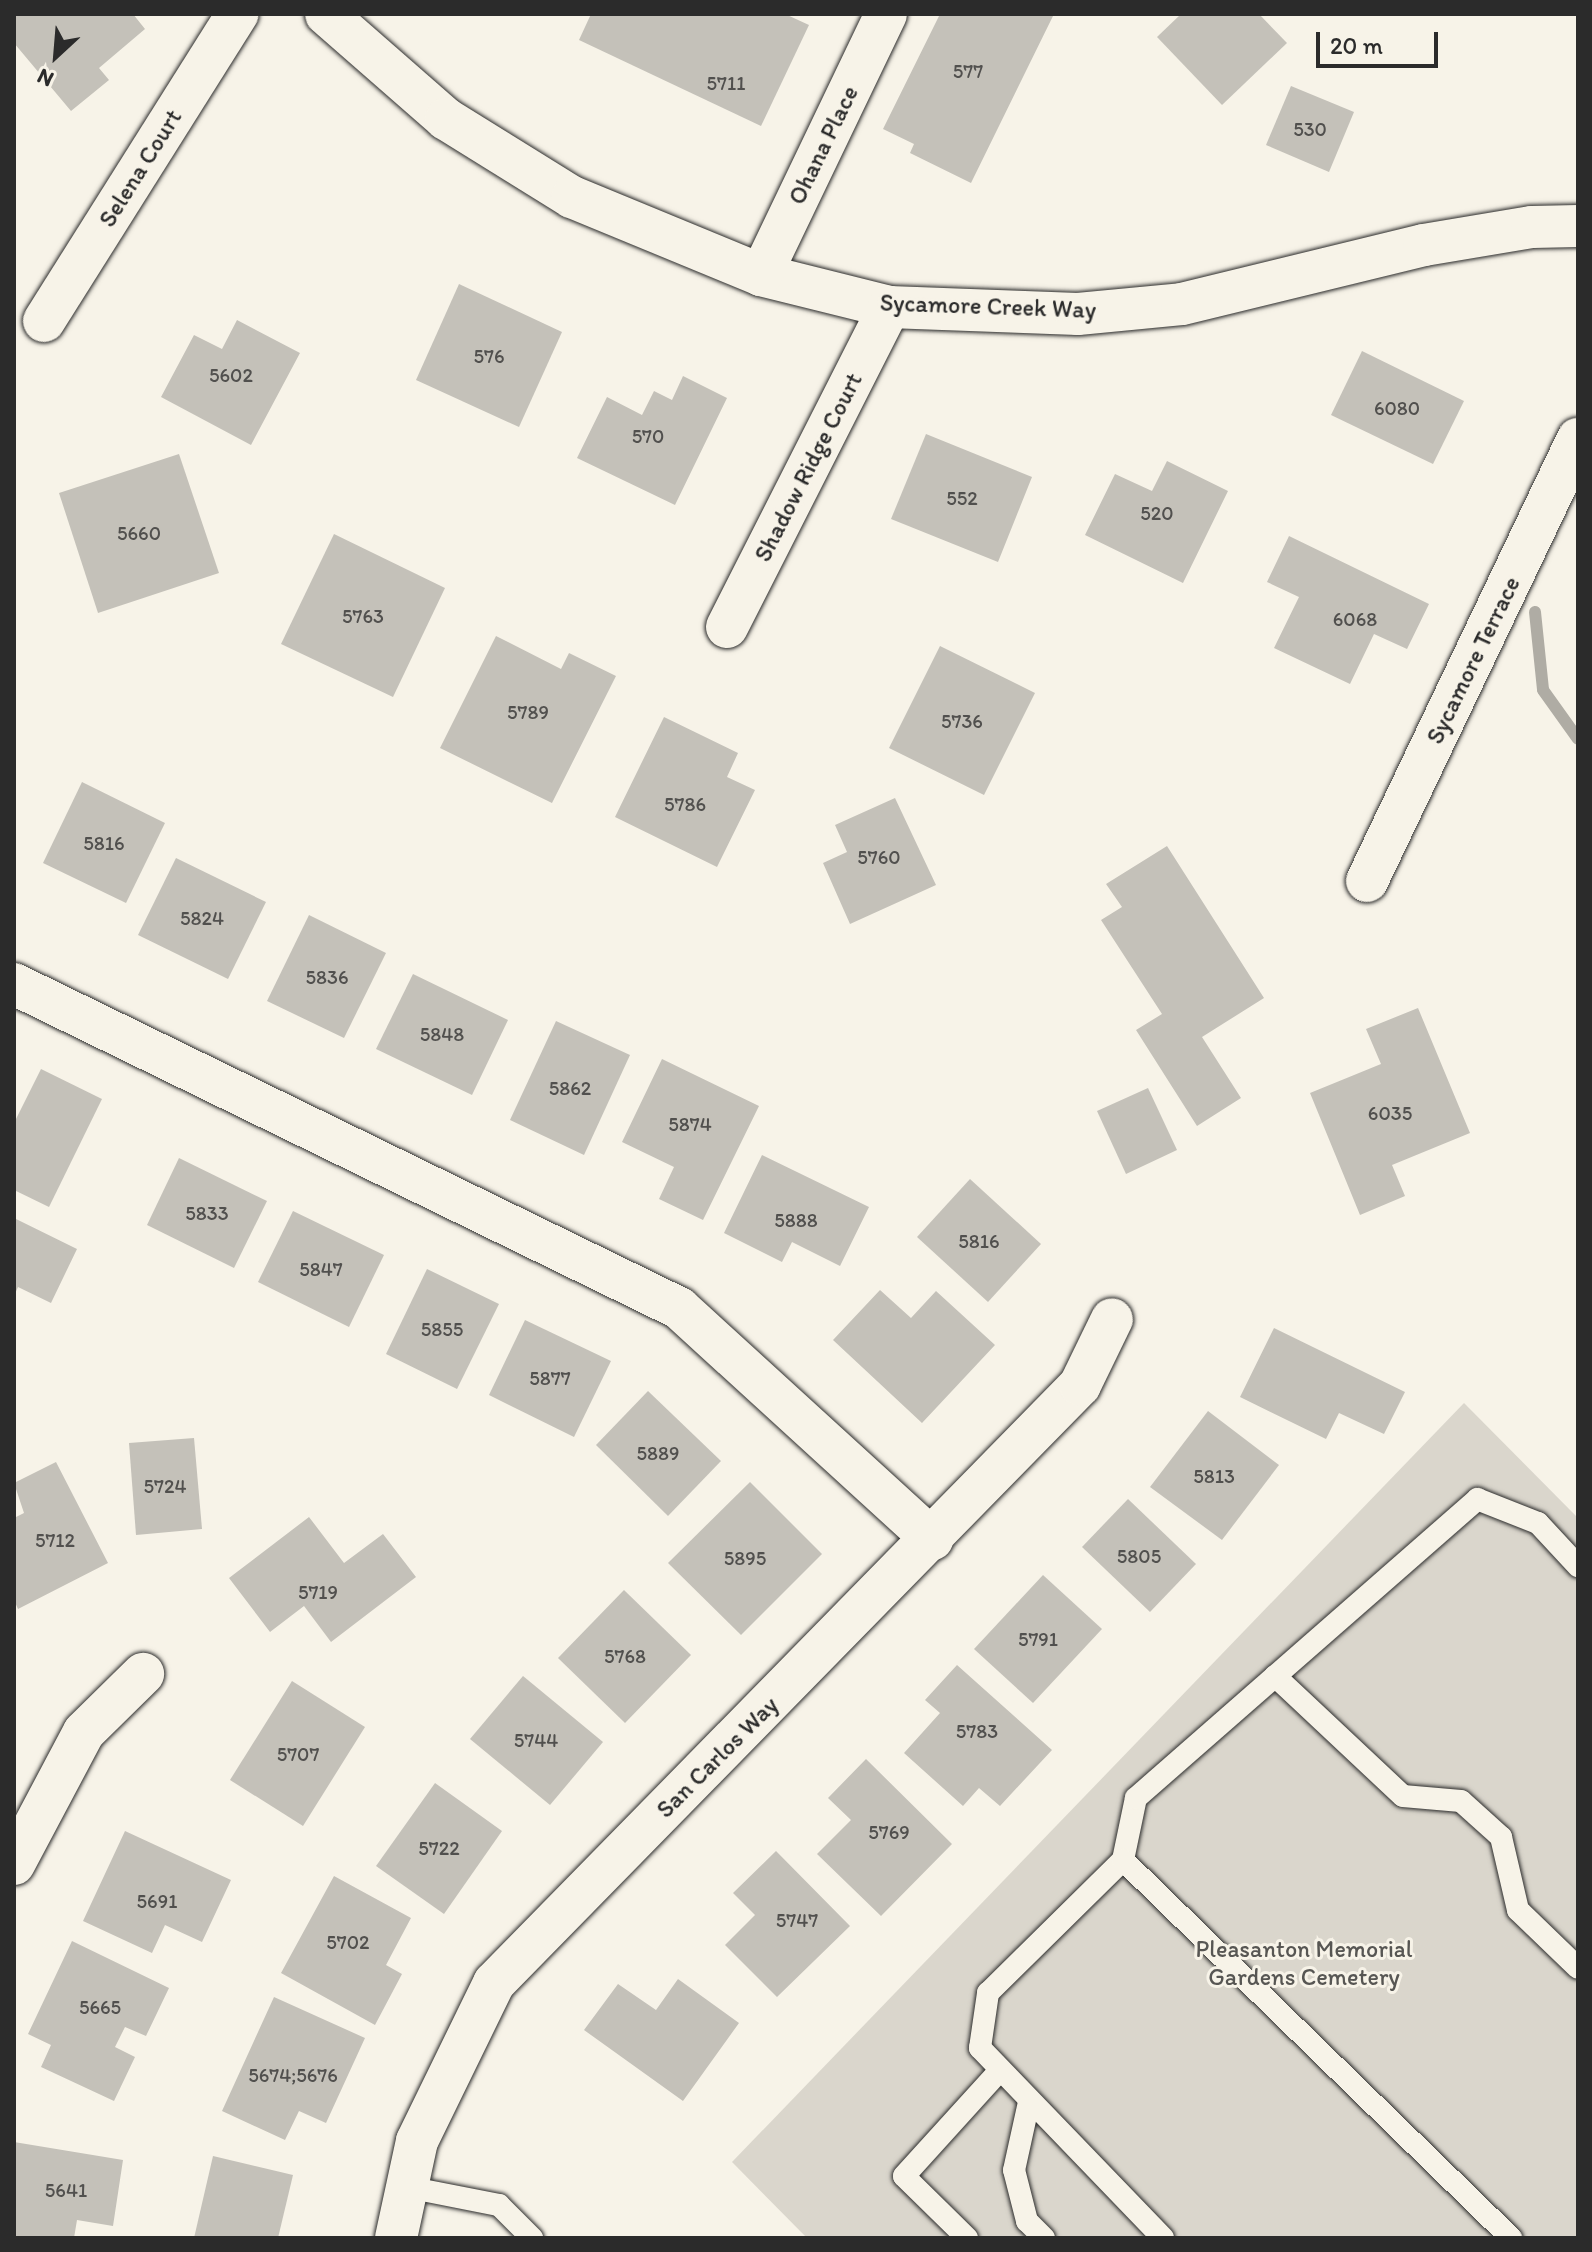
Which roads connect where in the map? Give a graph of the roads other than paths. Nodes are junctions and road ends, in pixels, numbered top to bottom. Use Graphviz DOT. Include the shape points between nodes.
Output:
graph roads {
  1 [pos="237,14"];
  2 [pos="326,14"];
  3 [pos="886,14"];
  4 [pos="1578,226"];
  5 [pos="761,275"];
  6 [pos="889,307"];
  7 [pos="44,321"];
  8 [pos="1572,465"];
  9 [pos="727,627"];
  10 [pos="1367,881"];
  11 [pos="14,984"];
  12 [pos="1112,1319"];
  13 [pos="932,1539"];
  14 [pos="1578,1566"];
  15 [pos="143,1674"];
  16 [pos="1275,1676"];
  17 [pos="1123,1860"];
  18 [pos="14,1864"];
  19 [pos="1578,1968"];
  20 [pos="1000,2070"];
  21 [pos="1029,2102"];
  22 [pos="407,2187"];
  23 [pos="396,2238"];
  24 [pos="532,2238"];
  25 [pos="967,2238"];
  26 [pos="1044,2238"];
  27 [pos="1163,2238"];
  28 [pos="1511,2238"];
  1 -- 7 [label="street, Selena Court"];
  2 -- 5 [label="street, Sycamore Creek Way" via="446,119 572,197"];
  3 -- 5 [label="street, Ohana Place"];
  4 -- 6 [label="street, Sycamore Creek Way" via="1532,227 1424,245 1182,304 1078,314"];
  5 -- 6 [label="street, Sycamore Creek Way"];
  6 -- 9 [label="street, Shadow Ridge Court"];
  8 -- 10 [label="street, Sycamore Terrace"];
  11 -- 13 [label="street" via="679,1308"];
  12 -- 13 [label="street, San Carlos Way" via="1080,1385"];
  13 -- 22 [label="street, San Carlos Way" via="494,1983 417,2141"];
  14 -- 16 [label="lane" via="1538,1523 1477,1499"];
  15 -- 18 [label="street" via="84,1732"];
  16 -- 17 [label="lane" via="1136,1798"];
  16 -- 19 [label="lane" via="1403,1796 1461,1801 1501,1837 1518,1910"];
  17 -- 20 [label="lane" via="988,1993 980,2048"];
  17 -- 28 [label="lane"];
  20 -- 21 [label="lane"];
  20 -- 25 [label="lane" via="904,2176"];
  21 -- 26 [label="lane" via="1014,2170 1027,2221"];
  21 -- 27 [label="lane"];
  22 -- 23 [label="street, San Carlos Way"];
  22 -- 24 [label="lane" via="499,2205"];
}
